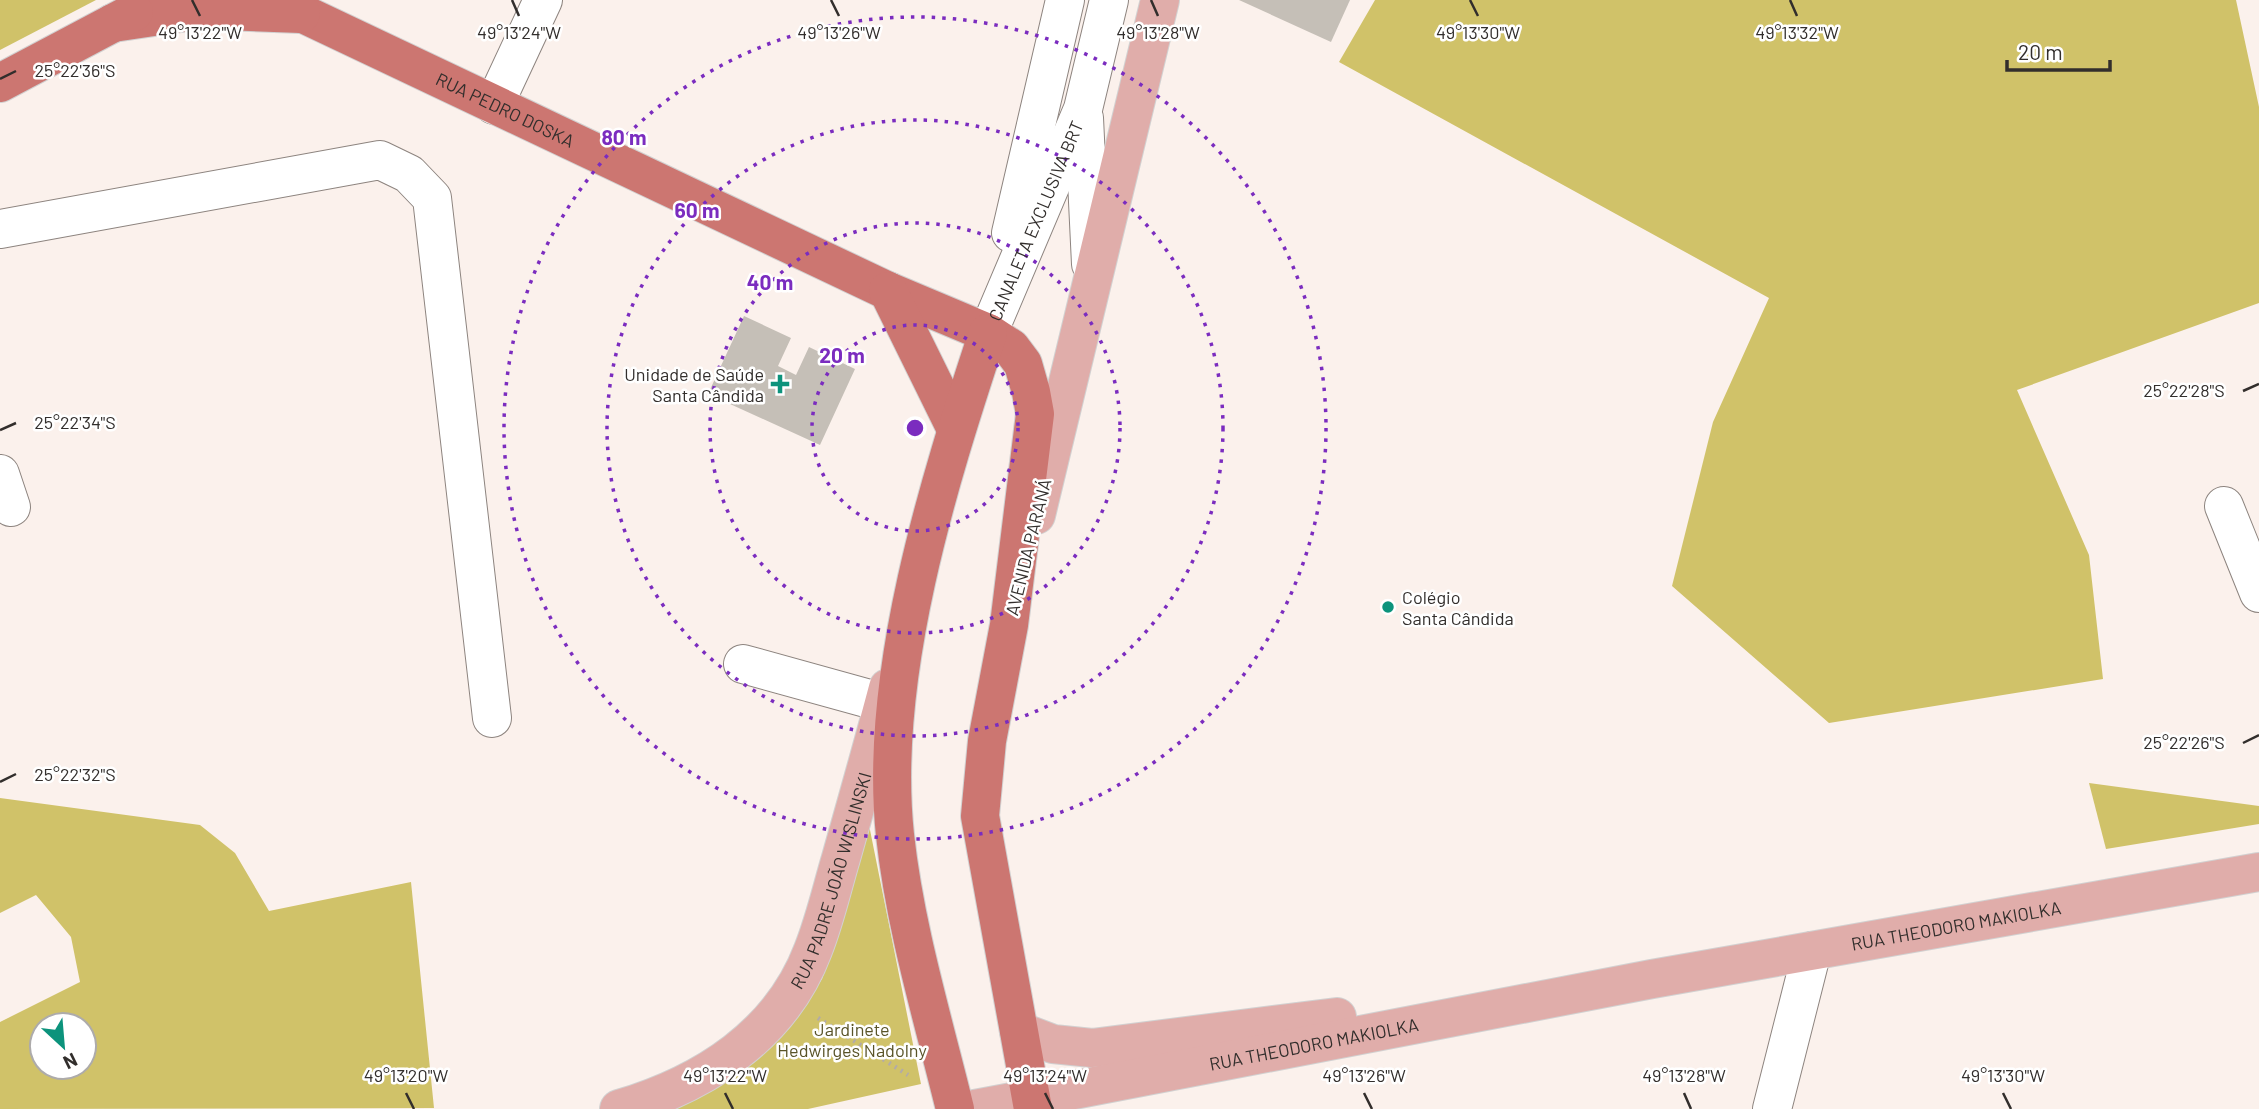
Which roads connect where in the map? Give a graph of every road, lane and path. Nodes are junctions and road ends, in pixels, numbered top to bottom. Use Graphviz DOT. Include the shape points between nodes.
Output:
graph roads {
  1 [pos="155,0"];
  2 [pos="542,0"];
  3 [pos="1065,0"];
  4 [pos="1109,0"];
  5 [pos="1160,0"];
  6 [pos="291,5"];
  7 [pos="113,23"];
  8 [pos="0,83"];
  9 [pos="494,105"];
  10 [pos="1083,109"];
  11 [pos="0,229"];
  12 [pos="1092,283"];
  13 [pos="888,291"];
  14 [pos="988,333"];
  15 [pos="1027,374"];
  16 [pos="961,414"];
  17 [pos="2224,506"];
  18 [pos="2259,593"];
  19 [pos="913,602"];
  20 [pos="1010,625"];
  21 [pos="743,664"];
  22 [pos="884,703"];
  23 [pos="492,718"];
  24 [pos="2259,872"];
  25 [pos="1812,951"];
  26 [pos="1652,979"];
  27 [pos="788,998"];
  28 [pos="1019,1031"];
  29 [pos="910,1077"];
  30 [pos="1032,1105"];
  31 [pos="619,1109"];
  32 [pos="955,1109"];
  33 [pos="975,1109"];
  34 [pos="1772,1109"];
  1 -- 7 [label="highway"];
  2 -- 9 [label="street"];
  3 -- 14 [label="street"];
  4 -- 10 [label="street, CANALETA EXCLUSIVA BRT"];
  5 -- 12 [label="main road, AVENIDA PARANÁ"];
  6 -- 7 [label="highway" via="201,10"];
  6 -- 9 [label="highway, RUA PEDRO DOSKA"];
  7 -- 8 [label="highway"];
  9 -- 13 [label="highway, RUA PEDRO DOSKA"];
  10 -- 12 [label="street, CANALETA EXCLUSIVA BRT"];
  10 -- 14 [label="street, CANALETA EXCLUSIVA BRT"];
  11 -- 23 [label="street" via="380,160 409,174 432,198"];
  12 -- 20 [label="main road, AVENIDA PARANÁ"];
  13 -- 14 [label="highway, RUA PEDRO DOSKA"];
  13 -- 16 [label="highway"];
  14 -- 15 [label="highway, RUA PEDRO DOSKA" via="1011,348"];
  14 -- 16 [label="highway"];
  15 -- 16 [label="highway" via="1008,359 997,361 979,374"];
  15 -- 20 [label="highway" via="1035,414"];
  16 -- 19 [label="highway"];
  17 -- 18 [label="street"];
  19 -- 22 [label="main road, RUA PADRE JOÃO WISLINSKI"];
  19 -- 32 [label="highway" via="895,715 895,833 904,898"];
  20 -- 28 [label="highway, AVENIDA PARANÁ" via="987,741 980,816"];
  21 -- 22 [label="street"];
  22 -- 27 [label="main road, RUA PADRE JOÃO WISLINSKI" via="822,923"];
  24 -- 25 [label="main road, RUA THEODORO MAKIOLKA"];
  25 -- 26 [label="main road, RUA THEODORO MAKIOLKA"];
  25 -- 34 [label="street"];
  26 -- 28 [label="main road, RUA THEODORO MAKIOLKA" via="1092,1048 1053,1044"];
  26 -- 30 [label="main road, RUA THEODORO MAKIOLKA"];
  27 -- 29 [label="path"];
  27 -- 31 [label="main road, RUA PADRE JOÃO WISLINSKI" via="772,1020 724,1063 658,1097"];
  28 -- 30 [label="highway, AVENIDA PARANÁ"];
  30 -- 33 [label="main road, RUA THEODORO MAKIOLKA"];
}
